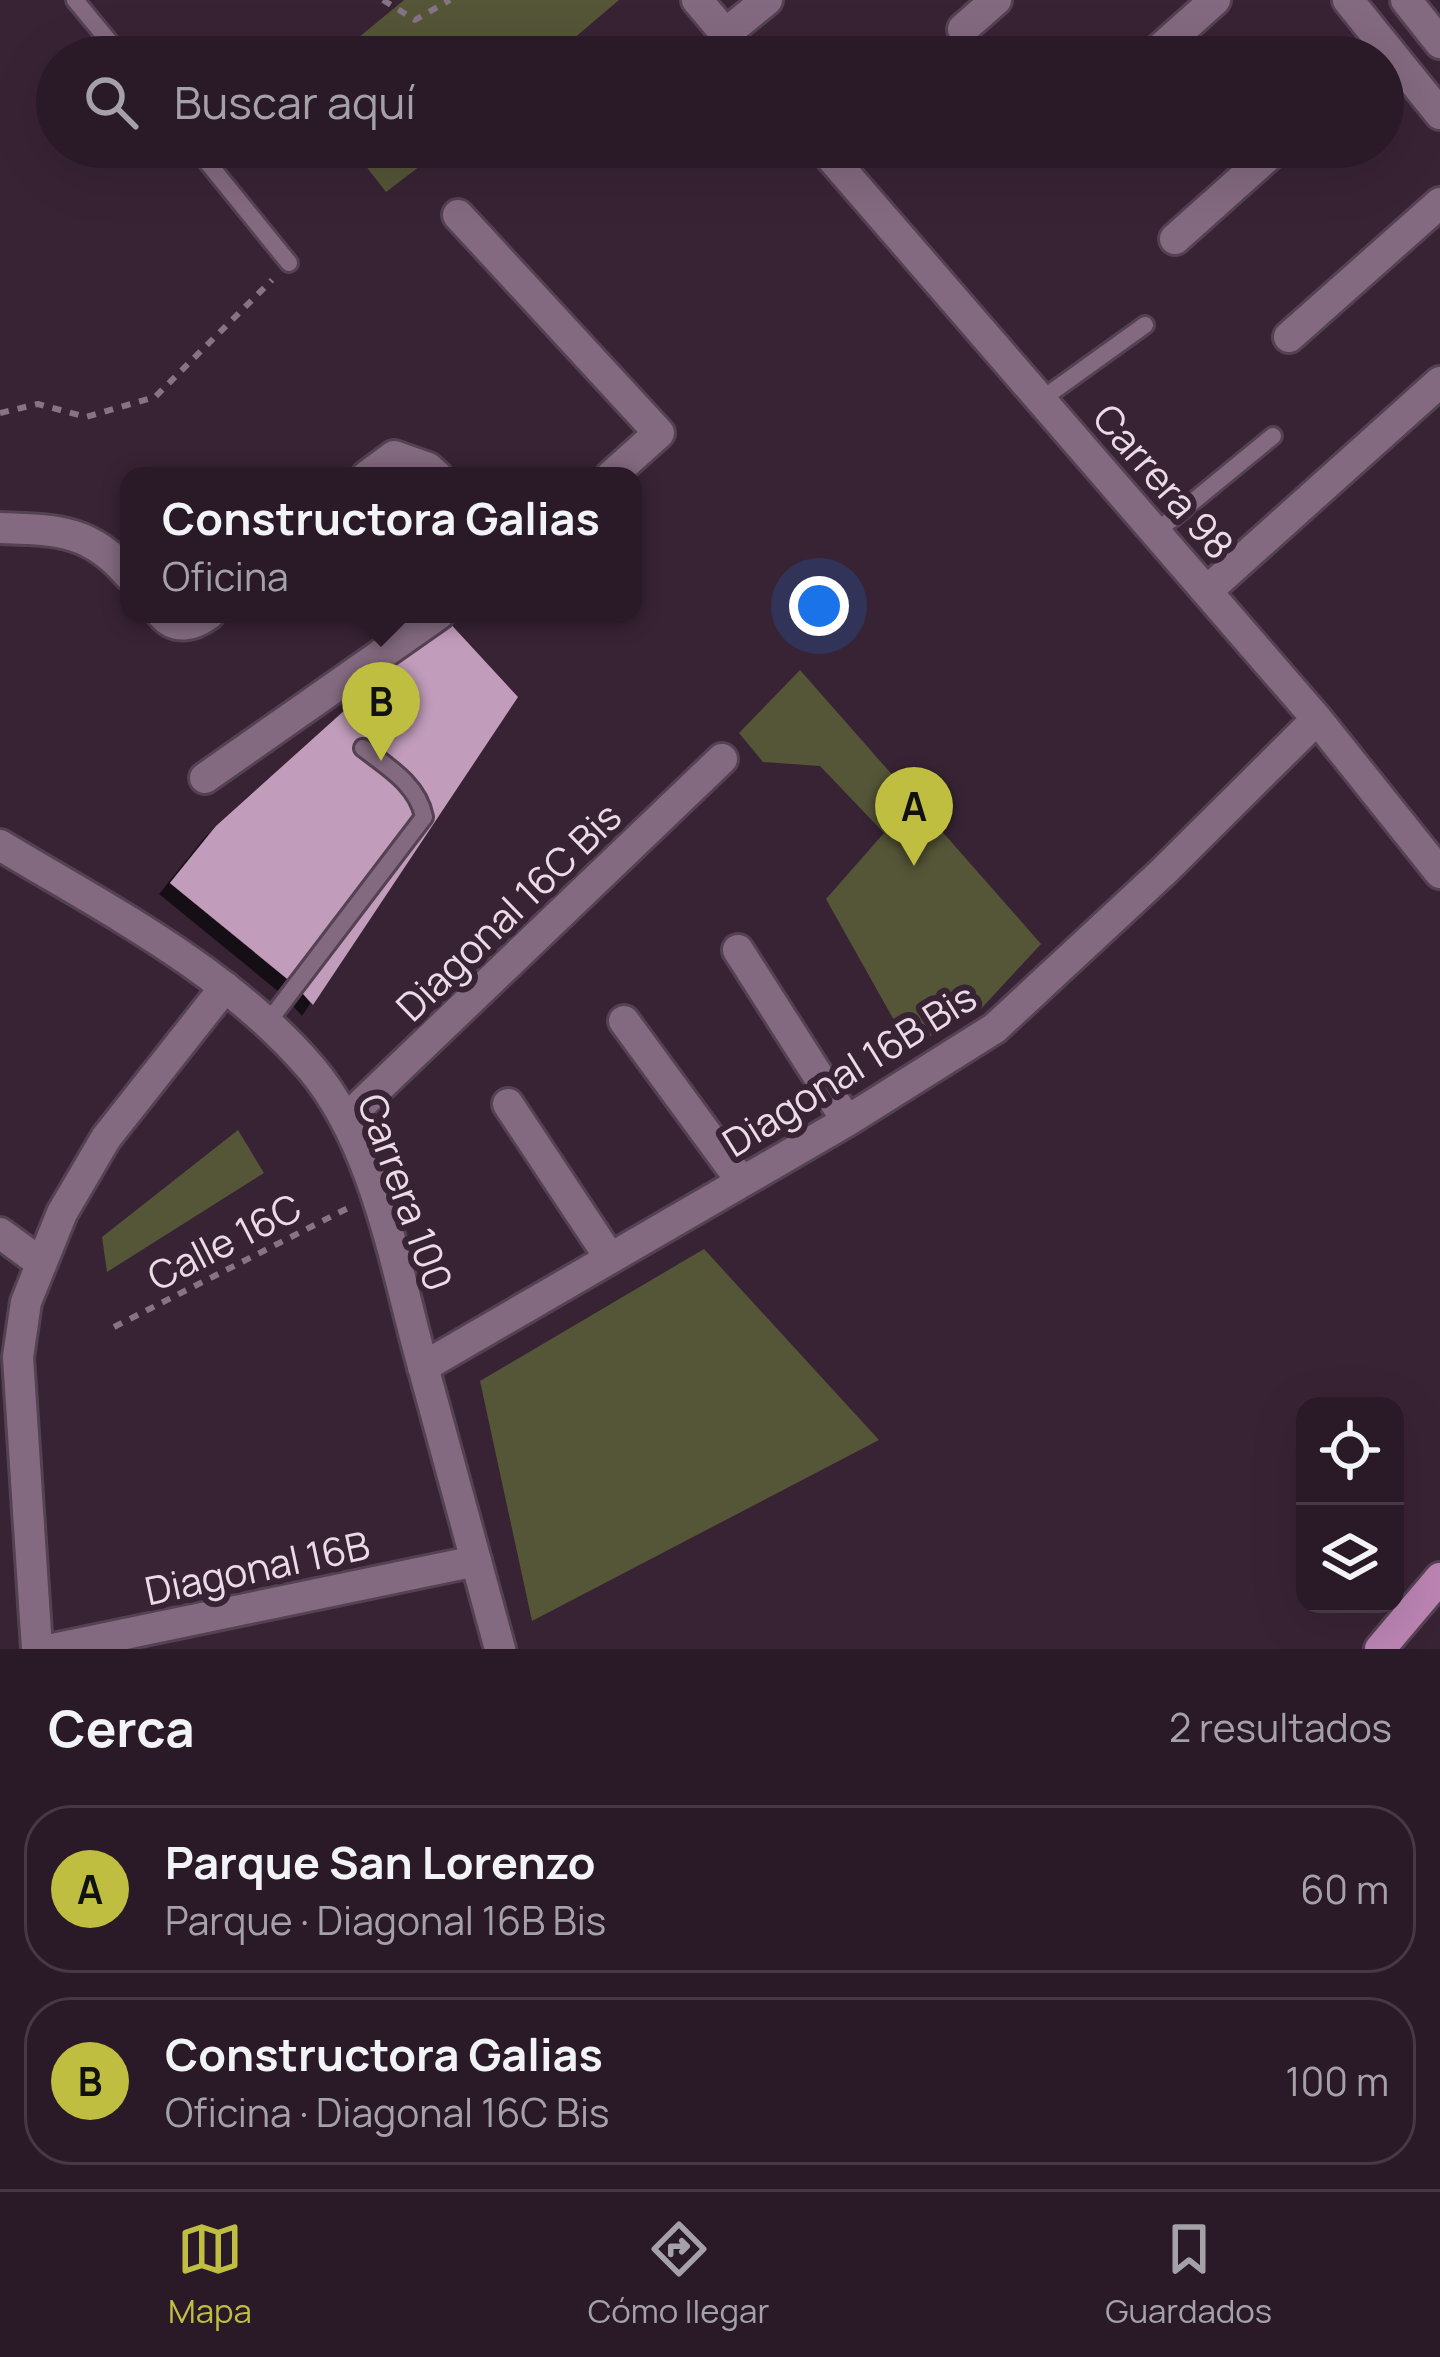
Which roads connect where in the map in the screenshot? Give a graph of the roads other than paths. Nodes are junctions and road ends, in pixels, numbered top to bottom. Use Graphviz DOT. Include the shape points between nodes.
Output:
graph roads {
  1 [pos="75,0"];
  2 [pos="697,0"];
  3 [pos="767,0"];
  4 [pos="997,0"];
  5 [pos="1215,0"];
  6 [pos="1348,0"];
  7 [pos="1406,0"];
  8 [pos="963,28"];
  9 [pos="105,36"];
  10 [pos="727,36"];
  11 [pos="742,36"];
  12 [pos="1175,36"];
  13 [pos="1372,36"];
  14 [pos="1440,43"];
  15 [pos="1404,75"];
  16 [pos="1440,114"];
  17 [pos="212,168"];
  18 [pos="840,168"];
  19 [pos="1254,168"];
  20 [pos="1440,203"];
  21 [pos="458,215"];
  22 [pos="1175,239"];
  23 [pos="290,263"];
  24 [pos="1145,325"];
  25 [pos="1289,338"];
  26 [pos="1440,382"];
  27 [pos="1042,399"];
  28 [pos="1273,436"];
  29 [pos="379,467"];
  30 [pos="425,467"];
  31 [pos="621,467"];
  32 [pos="0,528"];
  33 [pos="1156,532"];
  34 [pos="120,564"];
  35 [pos="1208,590"];
  36 [pos="426,623"];
  37 [pos="1317,719"];
  38 [pos="363,748"];
  39 [pos="722,759"];
  40 [pos="205,778"];
  41 [pos="0,845"];
  42 [pos="1440,872"];
  43 [pos="739,950"];
  44 [pos="225,987"];
  45 [pos="624,1021"];
  46 [pos="268,1022"];
  47 [pos="508,1104"];
  48 [pos="347,1118"];
  49 [pos="847,1121"];
  50 [pos="742,1182"];
  51 [pos="0,1233"];
  52 [pos="610,1258"];
  53 [pos="41,1263"];
  54 [pos="423,1367"];
  55 [pos="476,1561"];
  56 [pos="1440,1578"];
  57 [pos="37,1649"];
  58 [pos="53,1649"];
  59 [pos="500,1649"];
  60 [pos="1380,1649"];
  1 -- 9 [label="lane"];
  2 -- 10 [label="street"];
  3 -- 11 [label="street"];
  4 -- 8 [label="street"];
  5 -- 12 [label="street"];
  6 -- 13 [label="street"];
  7 -- 14 [label="street"];
  15 -- 16 [label="street"];
  17 -- 23 [label="lane"];
  18 -- 27 [label="street, Carrera 98"];
  19 -- 22 [label="street"];
  20 -- 25 [label="street"];
  21 -- 31 [label="street" via="659,434"];
  24 -- 27 [label="lane"];
  26 -- 35 [label="street"];
  27 -- 33 [label="street, Carrera 98"];
  28 -- 33 [label="lane"];
  29 -- 30 [label="street" via="394,456"];
  32 -- 34 [label="street" via="88,538"];
  33 -- 35 [label="street, Carrera 98"];
  35 -- 37 [label="street, Carrera 98"];
  36 -- 40 [label="street"];
  37 -- 42 [label="street, Carrera 98"];
  37 -- 49 [label="street, Diagonal 16B Bis" via="995,1028"];
  38 -- 46 [label="lane" via="413,790 424,817"];
  39 -- 48 [label="street, Diagonal 16C Bis"];
  41 -- 44 [label="street, Carrera 100"];
  43 -- 49 [label="street"];
  44 -- 46 [label="street, Carrera 100"];
  44 -- 53 [label="street" via="106,1138"];
  45 -- 50 [label="street"];
  46 -- 48 [label="street, Carrera 100"];
  47 -- 52 [label="street"];
  48 -- 54 [label="street, Carrera 100"];
  49 -- 50 [label="street, Diagonal 16B Bis"];
  50 -- 52 [label="street, Diagonal 16B Bis"];
  51 -- 53 [label="street"];
  52 -- 54 [label="street, Diagonal 16B Bis"];
  53 -- 57 [label="street" via="18,1357"];
  54 -- 55 [label="street, Carrera 100"];
  55 -- 58 [label="street, Diagonal 16B"];
  55 -- 59 [label="street, Carrera 100"];
  56 -- 60 [label="main road"];
}
